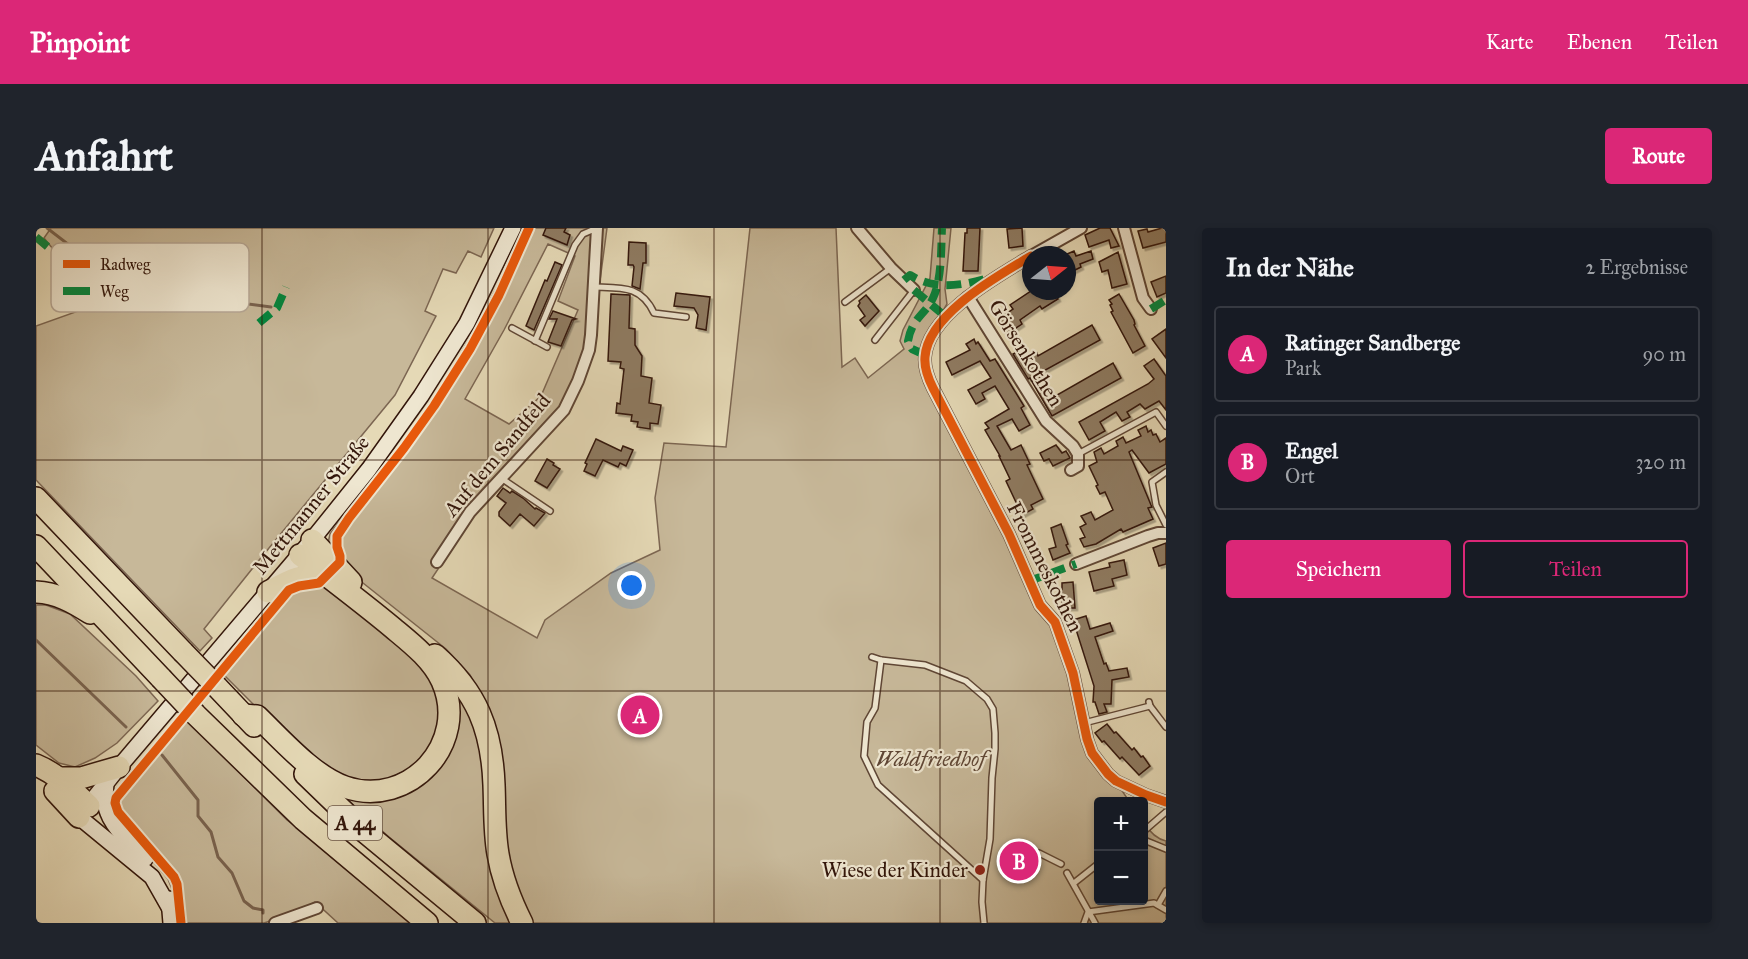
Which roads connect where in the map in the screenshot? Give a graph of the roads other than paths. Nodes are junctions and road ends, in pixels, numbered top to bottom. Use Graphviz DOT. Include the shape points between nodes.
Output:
graph roads {
  1 [pos="513,228"];
  2 [pos="597,228"];
  3 [pos="857,228"];
  4 [pos="1081,228"];
  5 [pos="1124,228"];
  6 [pos="1050,246"];
  7 [pos="1022,262"];
  8 [pos="891,268"];
  9 [pos="594,287"];
  10 [pos="914,290"];
  11 [pos="968,297"];
  12 [pos="845,302"];
  13 [pos="1151,309"];
  14 [pos="686,317"];
  15 [pos="512,328"];
  16 [pos="875,340"];
  17 [pos="536,341"];
  18 [pos="547,348"];
  19 [pos="1166,426"];
  20 [pos="1078,454"];
  21 [pos="1071,470"];
  22 [pos="1166,472"];
  23 [pos="501,478"];
  24 [pos="36,498"];
  25 [pos="550,511"];
  26 [pos="1166,525"];
  27 [pos="1166,533"];
  28 [pos="36,546"];
  29 [pos="306,547"];
  30 [pos="437,562"];
  31 [pos="1076,564"];
  32 [pos="327,576"];
  33 [pos="36,592"];
  34 [pos="268,592"];
  35 [pos="118,631"];
  36 [pos="872,657"];
  37 [pos="881,660"];
  38 [pos="243,715"];
  39 [pos="1084,723"];
  40 [pos="1166,727"];
  41 [pos="36,766"];
  42 [pos="119,766"];
  43 [pos="61,778"];
  44 [pos="106,783"];
  45 [pos="1166,802"];
  46 [pos="84,811"];
  47 [pos="1166,812"];
  48 [pos="1148,827"];
  49 [pos="1148,842"];
  50 [pos="1166,849"];
  51 [pos="136,851"];
  52 [pos="1039,853"];
  53 [pos="1061,864"];
  54 [pos="1094,867"];
  55 [pos="1067,873"];
  56 [pos="982,880"];
  57 [pos="1074,883"];
  58 [pos="1166,891"];
  59 [pos="1158,904"];
  60 [pos="169,907"];
  61 [pos="317,908"];
  62 [pos="1166,910"];
  63 [pos="1088,912"];
  64 [pos="171,923"];
  65 [pos="275,923"];
  66 [pos="427,923"];
  67 [pos="475,923"];
  68 [pos="522,923"];
  69 [pos="984,923"];
  70 [pos="1084,923"];
  71 [pos="1095,923"];
  1 -- 29 [label="main road, Mettmanner Straße" via="467,323 421,396"];
  2 -- 9 [label="street, Auf dem Sandfeld"];
  2 -- 17 [label="lane" via="583,234 575,245"];
  3 -- 8 [label="street"];
  4 -- 6 [label="street"];
  5 -- 13 [label="street" via="1143,298"];
  7 -- 11 [label="street"];
  8 -- 10 [label="street"];
  8 -- 12 [label="lane"];
  9 -- 14 [label="lane" via="629,288 646,298 654,313"];
  9 -- 23 [label="street, Auf dem Sandfeld" via="588,350 564,410"];
  10 -- 16 [label="lane"];
  11 -- 20 [label="street, Görsenkothen" via="1046,421"];
  11 -- 39 [label="street, Frommeskothen" via="942,322 928,344 926,372 1009,534 1040,605 1055,622 1073,673"];
  15 -- 17 [label="lane"];
  17 -- 18 [label="lane"];
  19 -- 20 [label="lane" via="1156,412"];
  20 -- 21 [label="street" via="1078,466"];
  22 -- 26 [label="lane" via="1152,482 1156,505"];
  23 -- 25 [label="lane"];
  23 -- 30 [label="street, Auf dem Sandfeld" via="470,512"];
  24 -- 38 [label="highway, A 44, bridge"];
  27 -- 31 [label="street" via="1148,536"];
  28 -- 35 [label="highway, A 44"];
  29 -- 32 [label="highway"];
  29 -- 34 [label="main road, Mettmanner Straße"];
  29 -- 68 [label="highway" via="449,667 473,698 484,722 492,757 498,854"];
  32 -- 34 [label="highway" via="303,575"];
  32 -- 38 [label="highway" via="412,644 439,675 449,711 439,752 424,770 400,787 361,791 326,778 257,716"];
  33 -- 35 [label="highway" via="66,598"];
  34 -- 42 [label="main road, Mettmanner Straße"];
  35 -- 66 [label="highway, A 44, bridge" via="195,714 303,819"];
  36 -- 37 [label="lane"];
  37 -- 56 [label="lane" via="875,708 867,722 864,756 869,769 878,785"];
  37 -- 56 [label="lane" via="925,664 966,681 993,709 991,830"];
  38 -- 67 [label="highway, A 44" via="366,834"];
  39 -- 40 [label="lane" via="1149,704"];
  39 -- 45 [label="street, Frommeskothen" via="1092,753 1108,774 1125,786"];
  41 -- 43 [label="highway"];
  41 -- 46 [label="highway" via="44,780"];
  42 -- 43 [label="highway" via="81,778"];
  42 -- 44 [label="main road, Mettmanner Straße"];
  43 -- 46 [label="highway"];
  44 -- 46 [label="main road, Mettmanner Straße"];
  44 -- 51 [label="main road" via="108,813"];
  46 -- 51 [label="main road"];
  46 -- 60 [label="main road" via="153,877"];
  47 -- 48 [label="lane"];
  49 -- 50 [label="lane"];
  51 -- 60 [label="main road" via="160,873 169,894"];
  52 -- 53 [label="lane"];
  54 -- 57 [label="lane"];
  55 -- 57 [label="lane"];
  56 -- 69 [label="lane"];
  57 -- 63 [label="lane"];
  58 -- 59 [label="lane"];
  59 -- 62 [label="lane"];
  59 -- 63 [label="lane"];
  60 -- 64 [label="main road"];
  61 -- 65 [label="street"];
  63 -- 70 [label="lane"];
  63 -- 71 [label="lane"];
}
